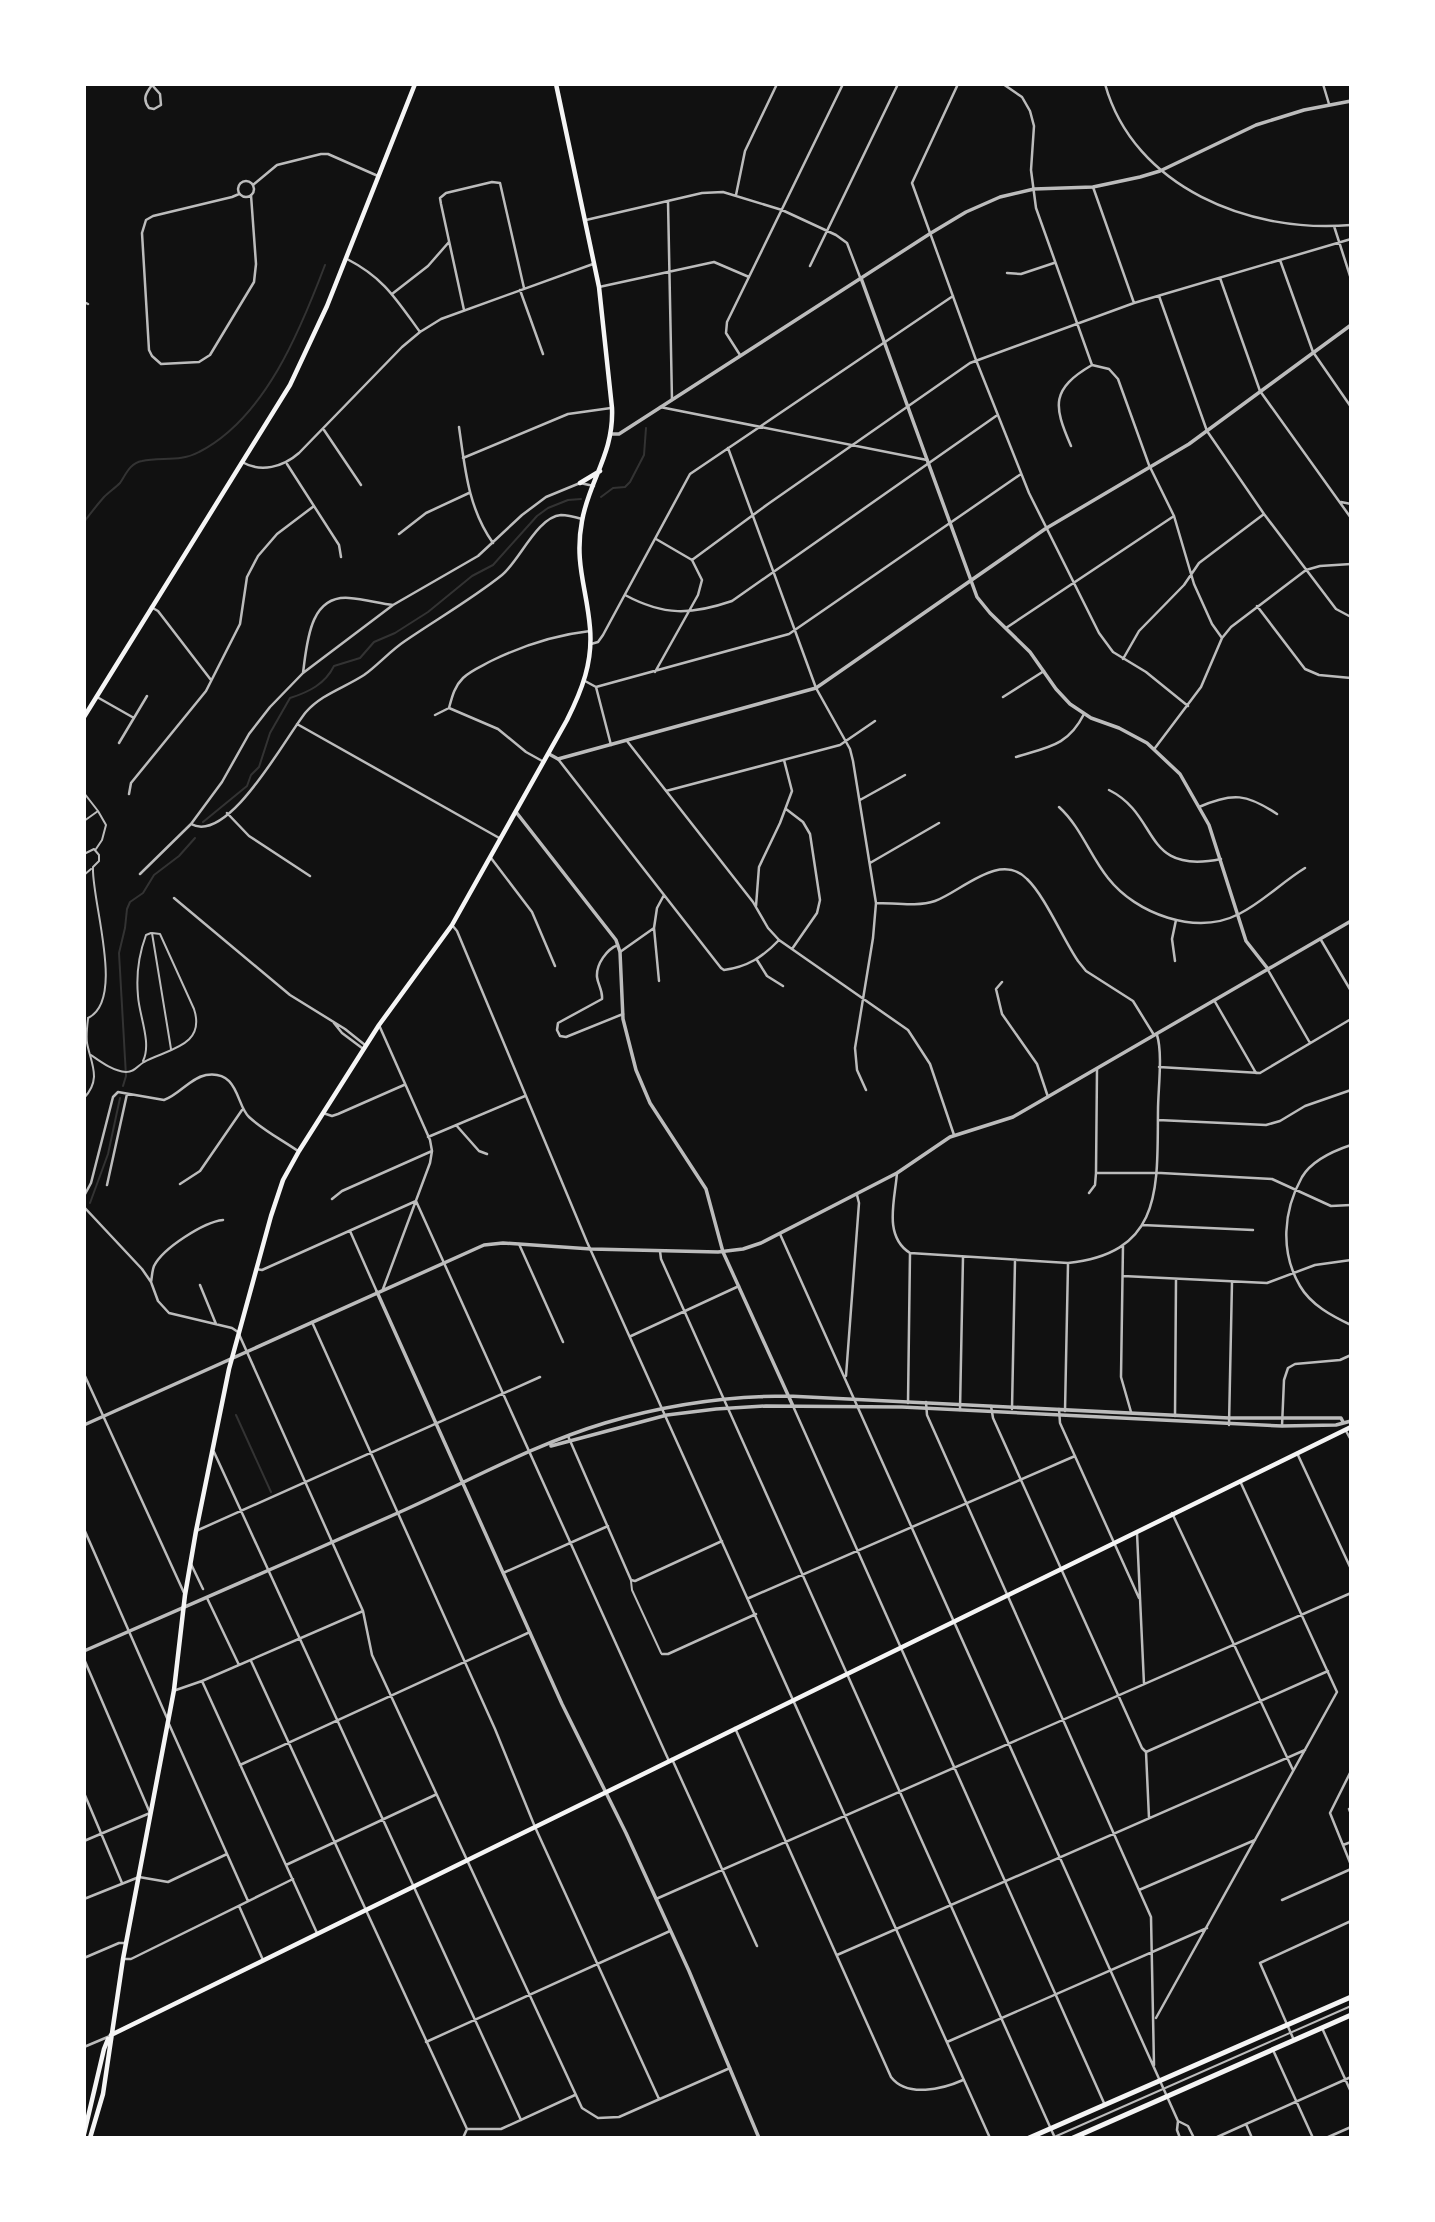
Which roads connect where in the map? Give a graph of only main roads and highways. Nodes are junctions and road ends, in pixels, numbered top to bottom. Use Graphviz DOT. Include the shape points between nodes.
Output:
graph roads {
  1 [pos="415,84"];
  2 [pos="556,84"];
  3 [pos="600,470"];
  4 [pos="580,483"];
  5 [pos="84,717"];
  6 [pos="1349,1426"];
  7 [pos="1351,1997"];
  8 [pos="1351,2015"];
  9 [pos="110,2035"];
  10 [pos="84,2134"];
  11 [pos="90,2138"];
  12 [pos="1029,2138"];
  13 [pos="1073,2138"];
  1 -- 5 [label="main road" via="290,385"];
  2 -- 3 [label="main road" via="599,287 612,408 612,434"];
  3 -- 4 [label="main road"];
  3 -- 9 [label="main road" via="582,519 579,561 590,645 585,681 573,709 452,925 379,1025 283,1180 231,1358 212,1450 190,1562 174,1690"];
  6 -- 9 [label="main road"];
  7 -- 12 [label="highway"];
  8 -- 13 [label="highway"];
  9 -- 10 [label="main road"];
  9 -- 11 [label="main road" via="103,2094"];
}
